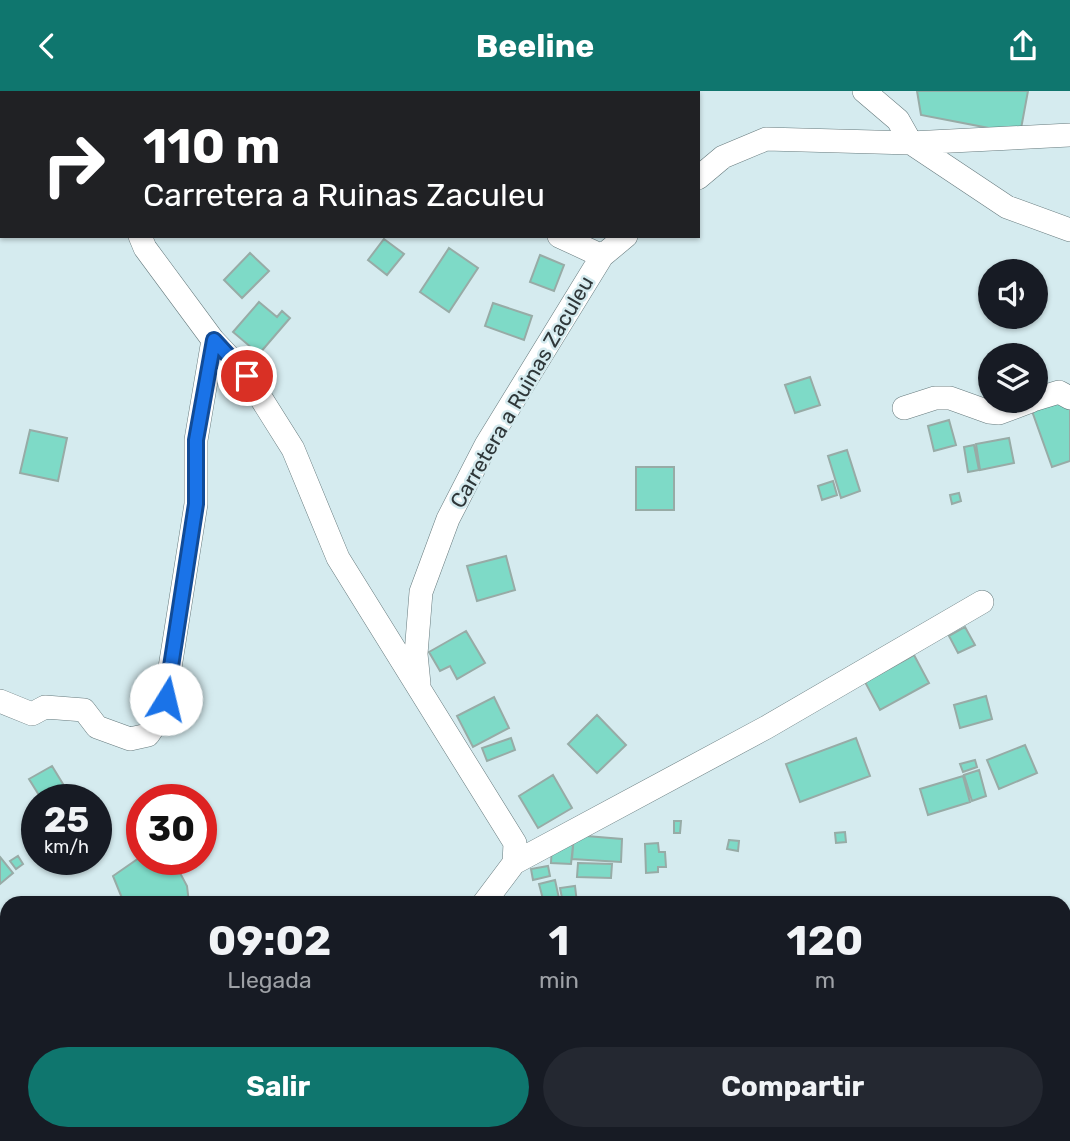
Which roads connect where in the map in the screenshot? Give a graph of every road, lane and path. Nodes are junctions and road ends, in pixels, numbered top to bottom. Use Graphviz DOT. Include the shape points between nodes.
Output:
graph roads {
  1 [pos="864,91"];
  2 [pos="1070,135"];
  3 [pos="911,143"];
  4 [pos="700,176"];
  5 [pos="1070,230"];
  6 [pos="141,238"];
  7 [pos="563,238"];
  8 [pos="624,238"];
  9 [pos="602,256"];
  10 [pos="214,340"];
  11 [pos="1048,395"];
  12 [pos="1070,398"];
  13 [pos="904,408"];
  14 [pos="978,408"];
  15 [pos="982,602"];
  16 [pos="420,691"];
  17 [pos="0,701"];
  18 [pos="514,863"];
  19 [pos="489,896"];
  1 -- 3 [label="street" via="898,120"];
  2 -- 3 [label="street"];
  3 -- 4 [label="street" via="766,139 723,157"];
  3 -- 5 [label="street" via="1007,207"];
  6 -- 10 [label="street"];
  7 -- 9 [label="street"];
  8 -- 9 [label="street, Carretera a Ruinas Zaculeu"];
  9 -- 16 [label="street, Carretera a Ruinas Zaculeu" via="486,445 448,519 421,592 416,654"];
  10 -- 16 [label="street" via="247,376 293,449 338,558"];
  10 -- 17 [label="street" via="196,440 196,504 166,699 159,719 148,735 130,740 97,727 84,710 45,707 32,714"];
  11 -- 12 [label="street" via="1059,392"];
  13 -- 14 [label="street" via="950,398"];
  15 -- 18 [label="street" via="766,727"];
  16 -- 18 [label="street" via="515,843"];
  18 -- 19 [label="street"];
}
